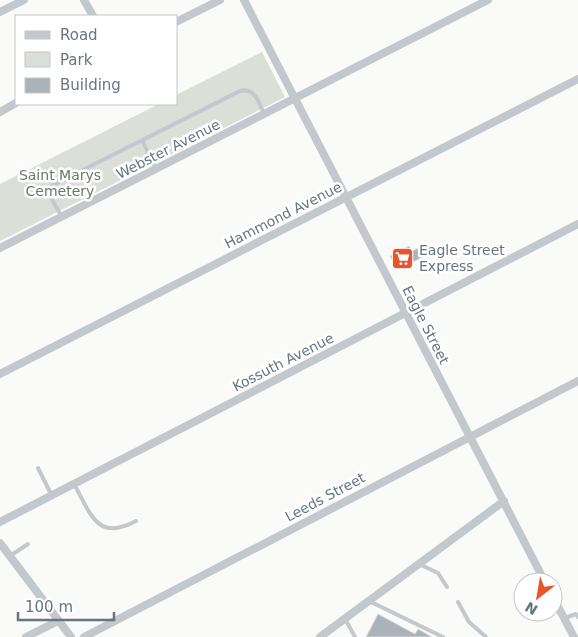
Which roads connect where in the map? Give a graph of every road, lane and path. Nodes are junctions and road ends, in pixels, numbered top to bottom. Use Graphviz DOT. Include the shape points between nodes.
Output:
graph roads {
  1 [pos="24,0"];
  2 [pos="84,0"];
  3 [pos="220,0"];
  4 [pos="244,0"];
  5 [pos="488,0"];
  6 [pos="0,12"];
  7 [pos="92,15"];
  8 [pos="178,21"];
  9 [pos="578,79"];
  10 [pos="295,98"];
  11 [pos="15,104"];
  12 [pos="0,112"];
  13 [pos="264,114"];
  14 [pos="142,140"];
  15 [pos="156,169"];
  16 [pos="346,197"];
  17 [pos="62,217"];
  18 [pos="578,224"];
  19 [pos="0,248"];
  20 [pos="406,313"];
  21 [pos="0,374"];
  22 [pos="578,381"];
  23 [pos="470,437"];
  24 [pos="38,468"];
  25 [pos="74,484"];
  26 [pos="52,496"];
  27 [pos="504,501"];
  28 [pos="136,521"];
  29 [pos="0,522"];
  30 [pos="0,543"];
  31 [pos="28,544"];
  32 [pos="10,556"];
  33 [pos="419,564"];
  34 [pos="540,572"];
  35 [pos="447,587"];
  36 [pos="368,601"];
  37 [pos="458,602"];
  38 [pos="578,617"];
  39 [pos="345,618"];
  40 [pos="564,619"];
  41 [pos="58,621"];
  42 [pos="575,634"];
  43 [pos="440,636"];
  44 [pos="26,637"];
  45 [pos="71,637"];
  46 [pos="84,637"];
  47 [pos="320,637"];
  48 [pos="355,637"];
  49 [pos="486,637"];
  1 -- 6 [label="street"];
  2 -- 7 [label="street"];
  3 -- 8 [label="street"];
  4 -- 10 [label="street, Eagle Street"];
  5 -- 10 [label="street, Webster Avenue"];
  9 -- 16 [label="street, Hammond Avenue"];
  10 -- 13 [label="street, Webster Avenue"];
  10 -- 16 [label="street, Eagle Street"];
  11 -- 12 [label="street"];
  13 -- 14 [label="lane" via="253,92 245,90"];
  13 -- 15 [label="street, Webster Avenue"];
  14 -- 15 [label="lane"];
  14 -- 17 [label="lane" via="53,184 50,196"];
  15 -- 17 [label="street, Webster Avenue"];
  16 -- 20 [label="street, Eagle Street"];
  16 -- 21 [label="street, Hammond Avenue"];
  17 -- 19 [label="street, Webster Avenue"];
  18 -- 20 [label="street, Kossuth Avenue"];
  20 -- 23 [label="street, Eagle Street"];
  20 -- 25 [label="street, Kossuth Avenue"];
  22 -- 23 [label="street, Leeds Street"];
  23 -- 27 [label="street, Eagle Street"];
  23 -- 46 [label="street, Leeds Street"];
  24 -- 26 [label="lane"];
  25 -- 26 [label="street, Kossuth Avenue"];
  25 -- 28 [label="lane" via="92,518 101,525 116,530"];
  26 -- 29 [label="street, Kossuth Avenue"];
  27 -- 33 [label="street"];
  27 -- 34 [label="street, Eagle Street"];
  30 -- 32 [label="street"];
  31 -- 32 [label="lane"];
  32 -- 41 [label="street"];
  33 -- 35 [label="lane" via="438,573"];
  33 -- 36 [label="street"];
  36 -- 39 [label="street"];
  36 -- 43 [label="lane"];
  37 -- 49 [label="lane" via="469,622"];
  38 -- 40 [label="lane" via="576,614"];
  39 -- 47 [label="street"];
  39 -- 48 [label="lane"];
  40 -- 42 [label="street"];
  41 -- 44 [label="street"];
  41 -- 45 [label="street"];
}
